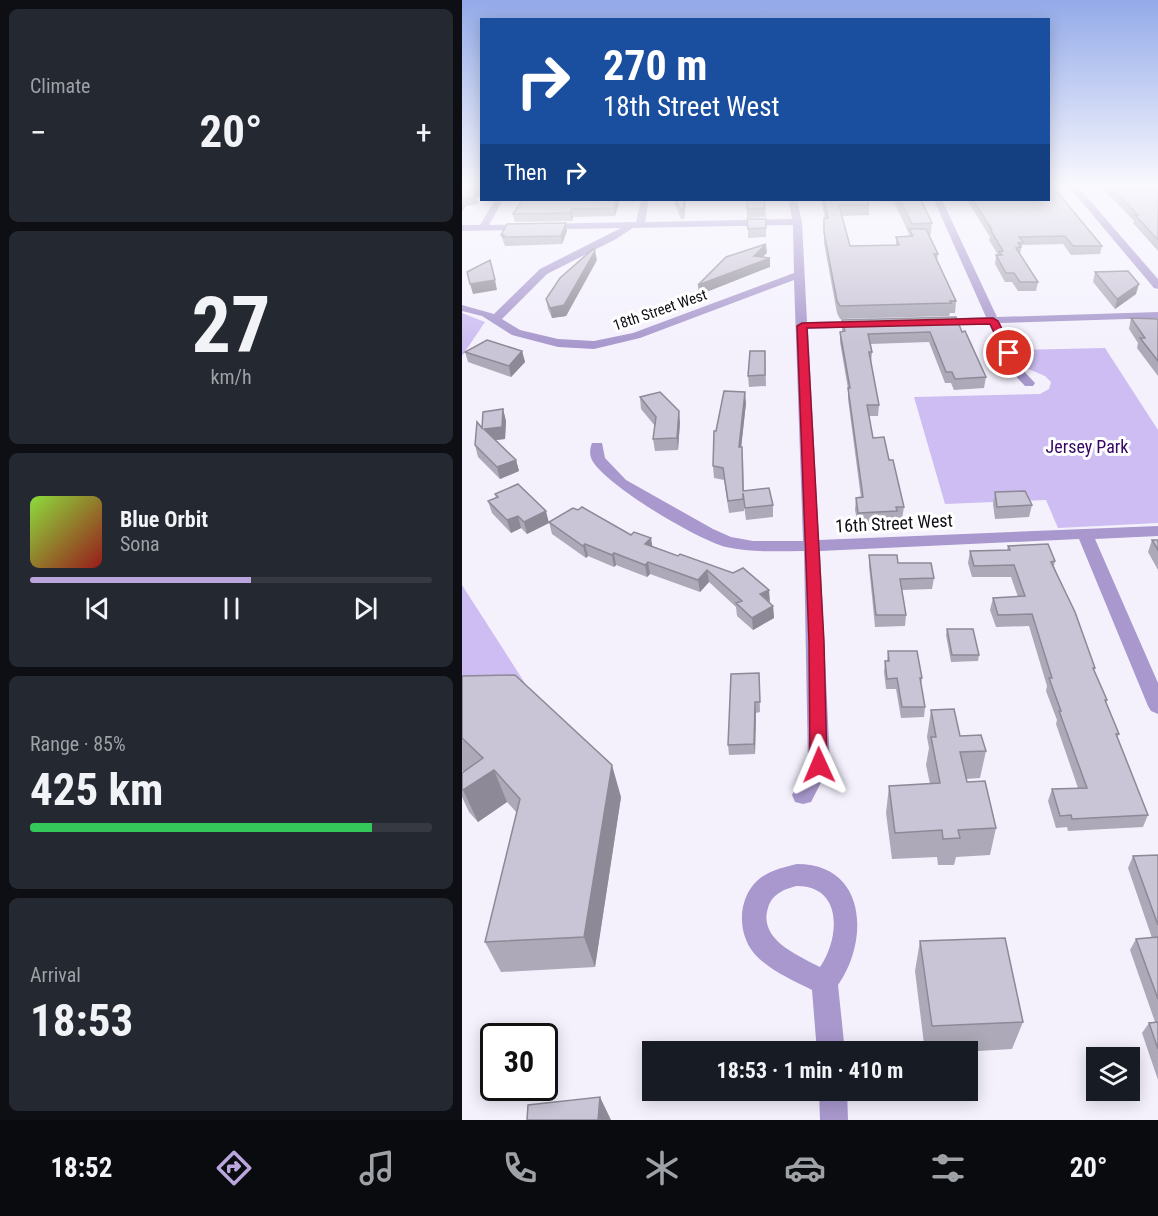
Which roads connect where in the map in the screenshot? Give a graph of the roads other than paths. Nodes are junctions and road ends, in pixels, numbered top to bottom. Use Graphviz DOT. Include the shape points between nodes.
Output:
graph roads {
  1 [pos="606,240"];
  2 [pos="798,240"];
  3 [pos="956,240"];
  4 [pos="1121,240"];
  5 [pos="799,275"];
  6 [pos="1158,286"];
  7 [pos="462,308"];
  8 [pos="1158,315"];
  9 [pos="494,321"];
  10 [pos="993,321"];
  11 [pos="922,322"];
  12 [pos="874,324"];
  13 [pos="802,326"];
  14 [pos="1029,383"];
  15 [pos="597,446"];
  16 [pos="1158,531"];
  17 [pos="1085,534"];
  18 [pos="811,546"];
  19 [pos="1158,706"];
  20 [pos="803,795"];
  21 [pos="825,983"];
  22 [pos="830,1041"];
  23 [pos="833,1101"];
  24 [pos="834,1120"];
  1 -- 9 [label="street" via="541,273"];
  2 -- 5 [label="street"];
  3 -- 10 [label="street"];
  4 -- 6 [label="street"];
  5 -- 9 [label="street, 18th Street West" via="610,343 558,343 516,333"];
  5 -- 13 [label="street"];
  7 -- 9 [label="street, 18th Street West" via="486,314"];
  8 -- 10 [label="street"];
  10 -- 11 [label="street"];
  10 -- 14 [label="street" via="1016,369"];
  12 -- 13 [label="street"];
  13 -- 18 [label="street"];
  15 -- 18 [label="street, 16th Street West" via="598,459 621,483 706,533 753,546"];
  16 -- 17 [label="street, 16th Street West"];
  17 -- 18 [label="street, 16th Street West"];
  17 -- 19 [label="street"];
  18 -- 20 [label="street" via="819,765"];
  21 -- 21 [label="street" via="840,959 846,923 841,900 831,882 810,873 784,876 764,889 752,912 756,936 767,951"];
  21 -- 22 [label="street"];
  23 -- 24 [label="street"];
}
